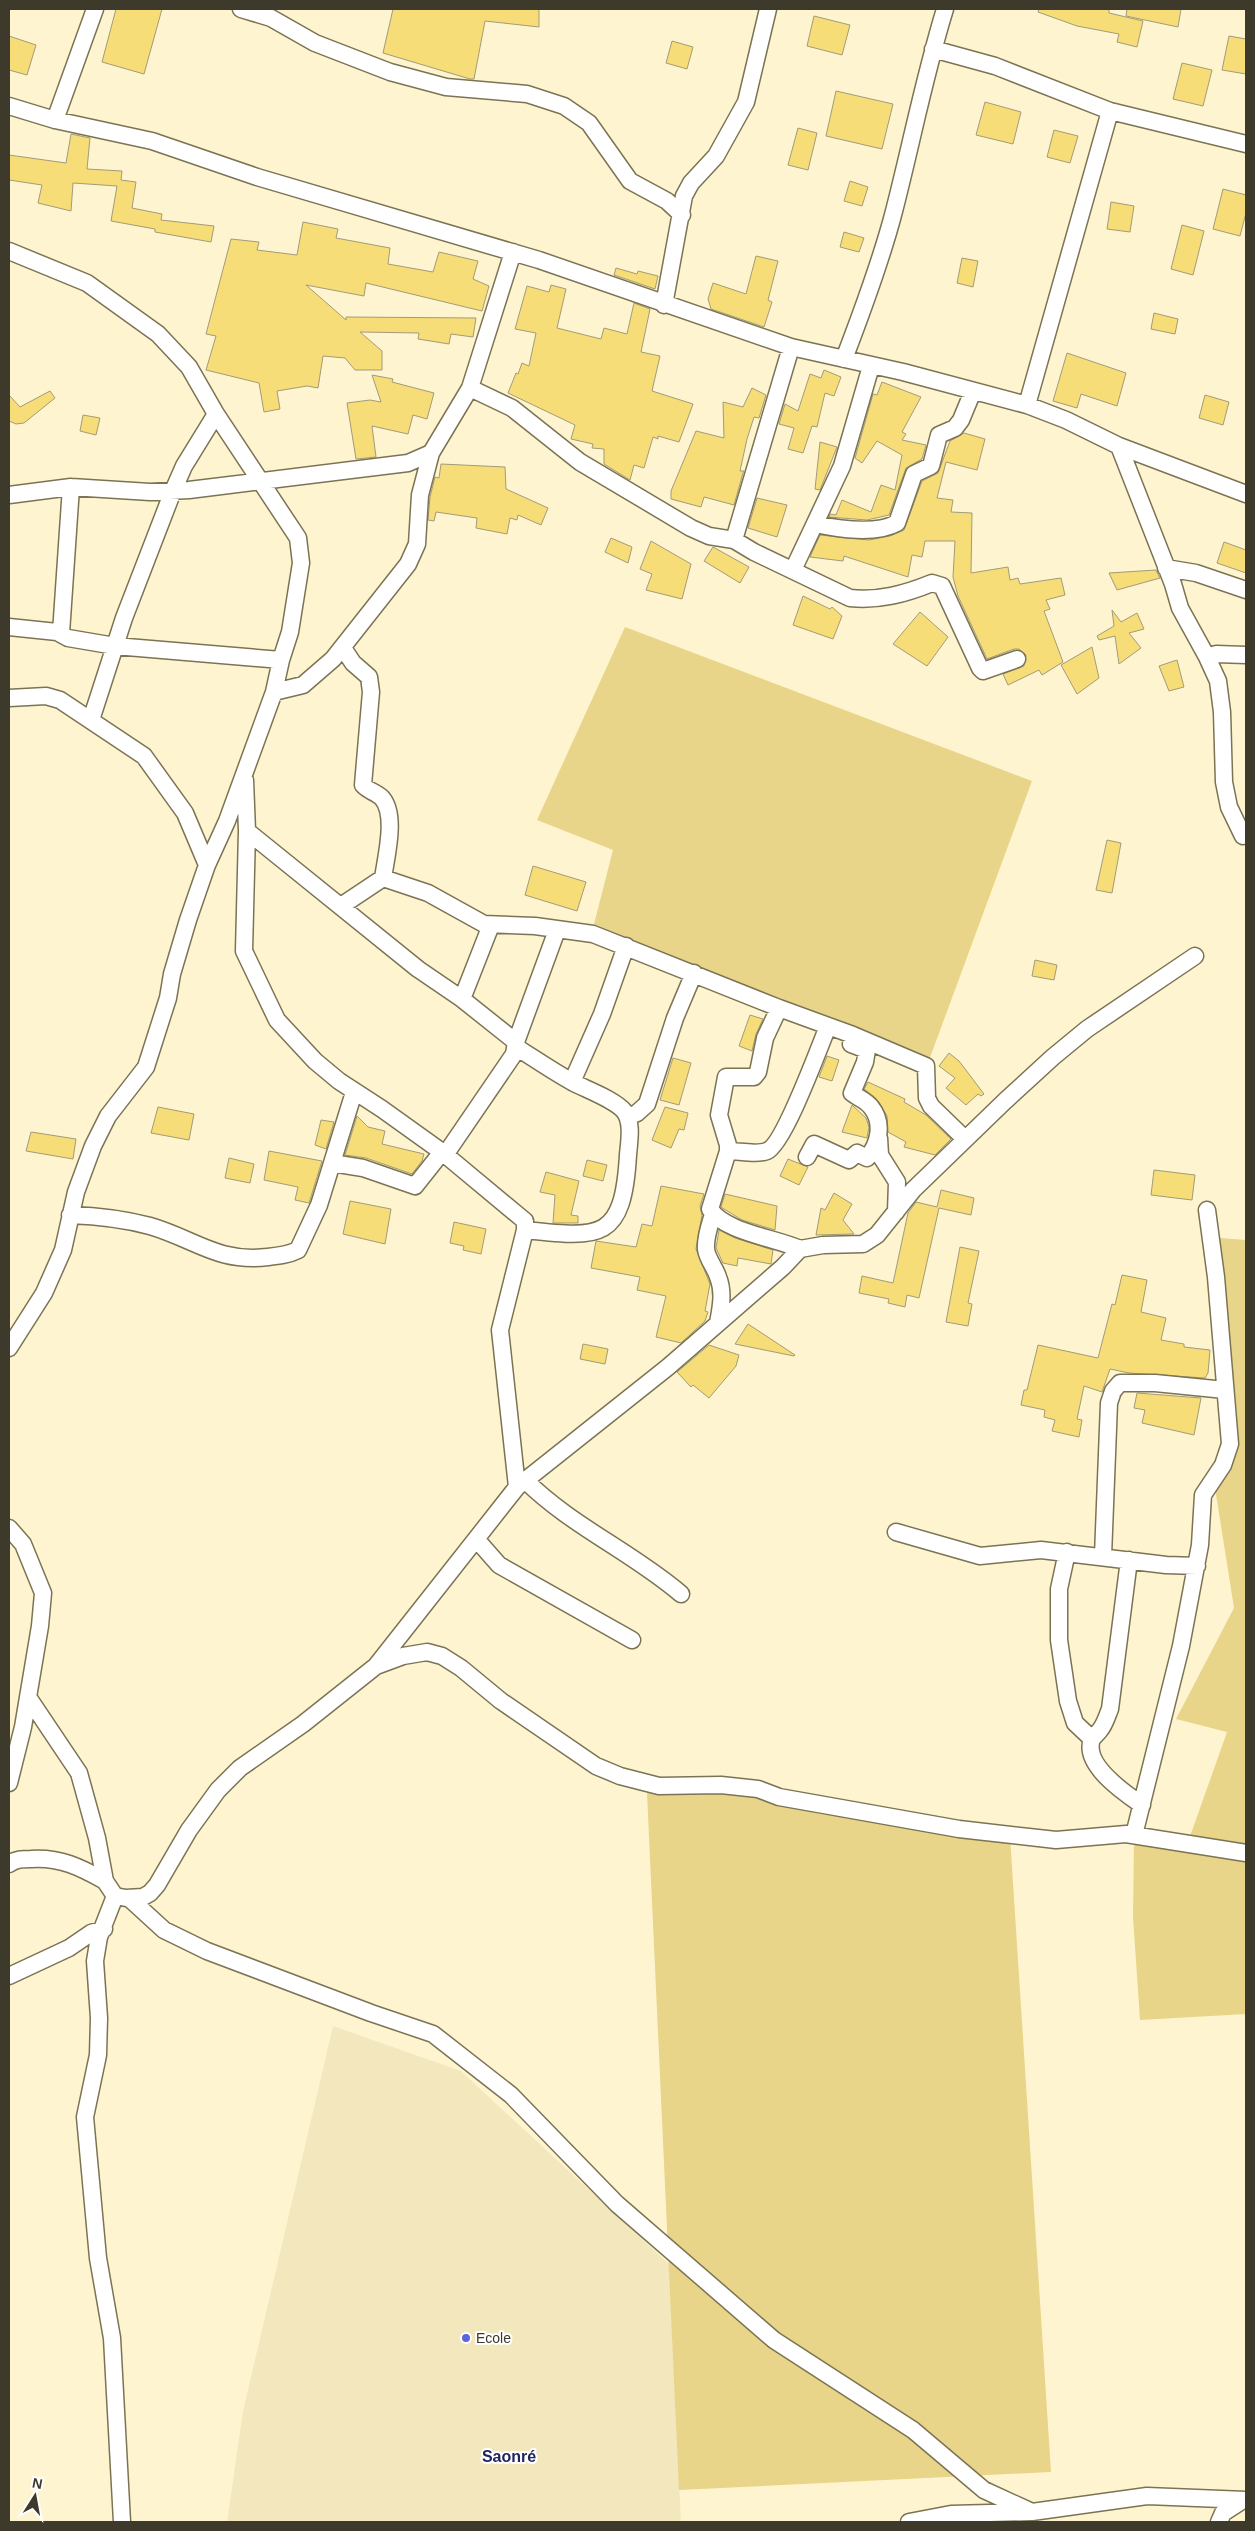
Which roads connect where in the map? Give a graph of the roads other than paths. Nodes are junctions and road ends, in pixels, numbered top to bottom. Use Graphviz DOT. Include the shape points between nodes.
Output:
graph roads {
  1 [pos="94,9"];
  2 [pos="241,9"];
  3 [pos="768,9"];
  4 [pos="945,9"];
  5 [pos="933,49"];
  6 [pos="9,106"];
  7 [pos="1110,110"];
  8 [pos="55,120"];
  9 [pos="1246,144"];
  10 [pos="682,215"];
  11 [pos="9,251"];
  12 [pos="513,252"];
  13 [pos="664,305"];
  14 [pos="791,347"];
  15 [pos="844,359"];
  16 [pos="871,366"];
  17 [pos="470,388"];
  18 [pos="973,391"];
  19 [pos="1027,405"];
  20 [pos="216,414"];
  21 [pos="1119,446"];
  22 [pos="431,453"];
  23 [pos="260,481"];
  24 [pos="71,486"];
  25 [pos="173,491"];
  26 [pos="1246,494"];
  27 [pos="9,495"];
  28 [pos="815,524"];
  29 [pos="734,540"];
  30 [pos="1166,568"];
  31 [pos="793,570"];
  32 [pos="1246,590"];
  33 [pos="9,627"];
  34 [pos="61,633"];
  35 [pos="115,646"];
  36 [pos="342,648"];
  37 [pos="1246,655"];
  38 [pos="1207,657"];
  39 [pos="1017,659"];
  40 [pos="280,660"];
  41 [pos="274,692"];
  42 [pos="9,698"];
  43 [pos="91,720"];
  44 [pos="244,771"];
  45 [pos="247,831"];
  46 [pos="1246,834"];
  47 [pos="206,865"];
  48 [pos="383,878"];
  49 [pos="341,906"];
  50 [pos="491,925"];
  51 [pos="556,930"];
  52 [pos="626,946"];
  53 [pos="1195,956"];
  54 [pos="694,973"];
  55 [pos="462,999"];
  56 [pos="779,1008"];
  57 [pos="828,1026"];
  58 [pos="516,1044"];
  59 [pos="572,1082"];
  60 [pos="354,1092"];
  61 [pos="628,1117"];
  62 [pos="879,1138"];
  63 [pos="965,1139"];
  64 [pos="728,1151"];
  65 [pos="444,1154"];
  66 [pos="807,1157"];
  67 [pos="332,1163"];
  68 [pos="1207,1210"];
  69 [pos="896,1212"];
  70 [pos="713,1214"];
  71 [pos="70,1215"];
  72 [pos="525,1230"];
  73 [pos="800,1249"];
  74 [pos="718,1323"];
  75 [pos="9,1348"];
  76 [pos="1225,1390"];
  77 [pos="521,1483"];
  78 [pos="9,1528"];
  79 [pos="896,1532"];
  80 [pos="477,1540"];
  81 [pos="1066,1552"];
  82 [pos="1103,1556"];
  83 [pos="1129,1560"];
  84 [pos="1197,1566"];
  85 [pos="681,1594"];
  86 [pos="632,1640"];
  87 [pos="376,1666"];
  88 [pos="28,1698"];
  89 [pos="1092,1739"];
  90 [pos="9,1778"];
  91 [pos="1142,1805"];
  92 [pos="1134,1835"];
  93 [pos="1246,1853"];
  94 [pos="9,1864"];
  95 [pos="105,1881"];
  96 [pos="122,1897"];
  97 [pos="104,1929"];
  98 [pos="9,1976"];
  99 [pos="1243,2501"];
  100 [pos="1058,2509"];
  101 [pos="1032,2512"];
  102 [pos="122,2522"];
  103 [pos="909,2522"];
  104 [pos="1074,2522"];
  105 [pos="1218,2522"];
  1 -- 8 [label="street"];
  2 -- 10 [label="street" via="271,18 315,43 390,72 446,88 527,94 564,106 589,123 630,181 668,201"];
  3 -- 10 [label="street" via="746,102 716,156 691,183 684,196"];
  4 -- 5 [label="street"];
  5 -- 7 [label="street" via="995,66"];
  5 -- 15 [label="street" via="891,222"];
  6 -- 8 [label="street"];
  7 -- 9 [label="street"];
  7 -- 19 [label="street"];
  8 -- 12 [label="street" via="152,141 257,177"];
  10 -- 13 [label="street"];
  11 -- 20 [label="street" via="88,283 158,334 189,367"];
  12 -- 13 [label="street"];
  12 -- 17 [label="street"];
  13 -- 14 [label="street"];
  14 -- 15 [label="street"];
  14 -- 29 [label="street"];
  15 -- 16 [label="street"];
  16 -- 18 [label="street"];
  16 -- 28 [label="street" via="842,466"];
  17 -- 22 [label="street"];
  17 -- 29 [label="street" via="512,408 580,462 691,528 709,536"];
  18 -- 19 [label="street"];
  18 -- 28 [label="street" via="955,428 939,435 931,466 914,474 897,523 857,529"];
  19 -- 21 [label="street"];
  20 -- 23 [label="street"];
  20 -- 25 [label="street" via="184,466"];
  21 -- 26 [label="street"];
  21 -- 30 [label="street"];
  22 -- 23 [label="street" via="408,463"];
  22 -- 36 [label="street" via="420,495 418,544 408,564"];
  23 -- 25 [label="street"];
  23 -- 40 [label="street" via="298,538 301,548 297,598"];
  24 -- 25 [label="street"];
  24 -- 27 [label="street"];
  24 -- 34 [label="street"];
  25 -- 35 [label="street"];
  28 -- 31 [label="street"];
  29 -- 31 [label="street"];
  30 -- 32 [label="street" via="1196,573"];
  30 -- 38 [label="street" via="1180,608"];
  31 -- 39 [label="street" via="850,598 865,600 936,583 942,586 983,671"];
  33 -- 34 [label="street"];
  34 -- 35 [label="street" via="68,638"];
  35 -- 40 [label="street"];
  35 -- 43 [label="street"];
  36 -- 41 [label="street" via="303,686"];
  36 -- 48 [label="street" via="370,680 363,785 378,794 387,809 390,825"];
  37 -- 38 [label="street" via="1216,654"];
  38 -- 46 [label="street" via="1218,681 1228,807 1243,836"];
  40 -- 41 [label="street"];
  41 -- 44 [label="street"];
  42 -- 43 [label="street" via="46,696 60,700"];
  43 -- 47 [label="street" via="144,756 185,814"];
  44 -- 45 [label="street"];
  44 -- 47 [label="street" via="227,821"];
  45 -- 49 [label="street"];
  45 -- 60 [label="street" via="244,951 278,1020 315,1061"];
  47 -- 71 [label="street" via="146,1067 108,1116 93,1146"];
  48 -- 49 [label="street"];
  48 -- 50 [label="street" via="428,893"];
  49 -- 55 [label="street" via="418,969"];
  50 -- 51 [label="street"];
  50 -- 55 [label="street"];
  51 -- 52 [label="street" via="593,934"];
  51 -- 58 [label="street"];
  52 -- 54 [label="street"];
  52 -- 59 [label="street" via="602,1014"];
  53 -- 63 [label="street" via="1087,1029"];
  54 -- 56 [label="street"];
  54 -- 61 [label="street" via="675,1018 647,1104"];
  55 -- 58 [label="street"];
  56 -- 57 [label="street"];
  56 -- 64 [label="street" via="765,1038 758,1072 754,1077 726,1077 719,1115"];
  57 -- 62 [label="street" via="834,1036 867,1050 852,1093 871,1107 879,1126"];
  57 -- 63 [label="street" via="926,1066 927,1098 931,1106"];
  57 -- 64 [label="street" via="776,1144 767,1151"];
  58 -- 59 [label="street"];
  58 -- 65 [label="street" via="514,1054 488,1096"];
  59 -- 61 [label="street" via="622,1109"];
  60 -- 65 [label="street"];
  60 -- 67 [label="street"];
  61 -- 72 [label="street" via="626,1188 610,1224 580,1235"];
  62 -- 66 [label="street" via="867,1158 857,1153 849,1160 814,1144"];
  62 -- 69 [label="street" via="880,1155 897,1182"];
  63 -- 69 [label="street" via="913,1190"];
  64 -- 70 [label="street" via="712,1197 710,1209"];
  65 -- 67 [label="street" via="415,1186 363,1168"];
  65 -- 72 [label="street" via="518,1214 525,1222"];
  67 -- 71 [label="street" via="319,1205 298,1250 291,1254 228,1257 152,1227 108,1217"];
  68 -- 76 [label="street" via="1215,1258"];
  69 -- 73 [label="street" via="877,1235 863,1244"];
  70 -- 73 [label="street" via="749,1234 782,1241"];
  70 -- 74 [label="street" via="706,1249 721,1291"];
  71 -- 75 [label="street" via="63,1250 44,1293"];
  72 -- 77 [label="street" via="500,1330"];
  73 -- 74 [label="street"];
  74 -- 77 [label="street" via="668,1367"];
  76 -- 82 [label="street" via="1120,1383 1113,1391 1109,1403"];
  76 -- 84 [label="street" via="1230,1444 1224,1465 1203,1495"];
  77 -- 80 [label="street"];
  77 -- 85 [label="street" via="658,1575"];
  78 -- 88 [label="street" via="23,1544 43,1593"];
  79 -- 81 [label="street" via="980,1556 1021,1550"];
  80 -- 86 [label="street" via="499,1564"];
  80 -- 87 [label="street"];
  81 -- 82 [label="street"];
  81 -- 89 [label="street" via="1059,1589 1059,1640 1068,1701 1075,1722"];
  82 -- 83 [label="street"];
  83 -- 84 [label="street"];
  83 -- 89 [label="street" via="1110,1709 1104,1724"];
  84 -- 91 [label="street"];
  87 -- 92 [label="street" via="427,1652 442,1656 596,1766 659,1786 720,1785 758,1789 779,1797 902,1820 1033,1838 1065,1840"];
  87 -- 96 [label="street" via="303,1724 240,1768 218,1790 189,1830 157,1885 143,1897"];
  88 -- 90 [label="street"];
  88 -- 95 [label="street" via="79,1773"];
  89 -- 91 [label="street" via="1094,1756 1112,1784"];
  91 -- 92 [label="street"];
  92 -- 93 [label="street"];
  94 -- 95 [label="street" via="15,1859 49,1858 81,1867"];
  95 -- 96 [label="street"];
  96 -- 97 [label="street"];
  96 -- 101 [label="street" via="164,1930 206,1951 434,2034 511,2095 617,2204 774,2340 913,2430 984,2490"];
  97 -- 98 [label="street"];
  97 -- 102 [label="street" via="95,1961 98,2055 86,2117 98,2258 112,2338"];
  99 -- 100 [label="street" via="1147,2496"];
  99 -- 105 [label="street" via="1223,2513"];
  100 -- 101 [label="street"];
  100 -- 104 [label="street"];
  101 -- 103 [label="street" via="951,2514"];
}
